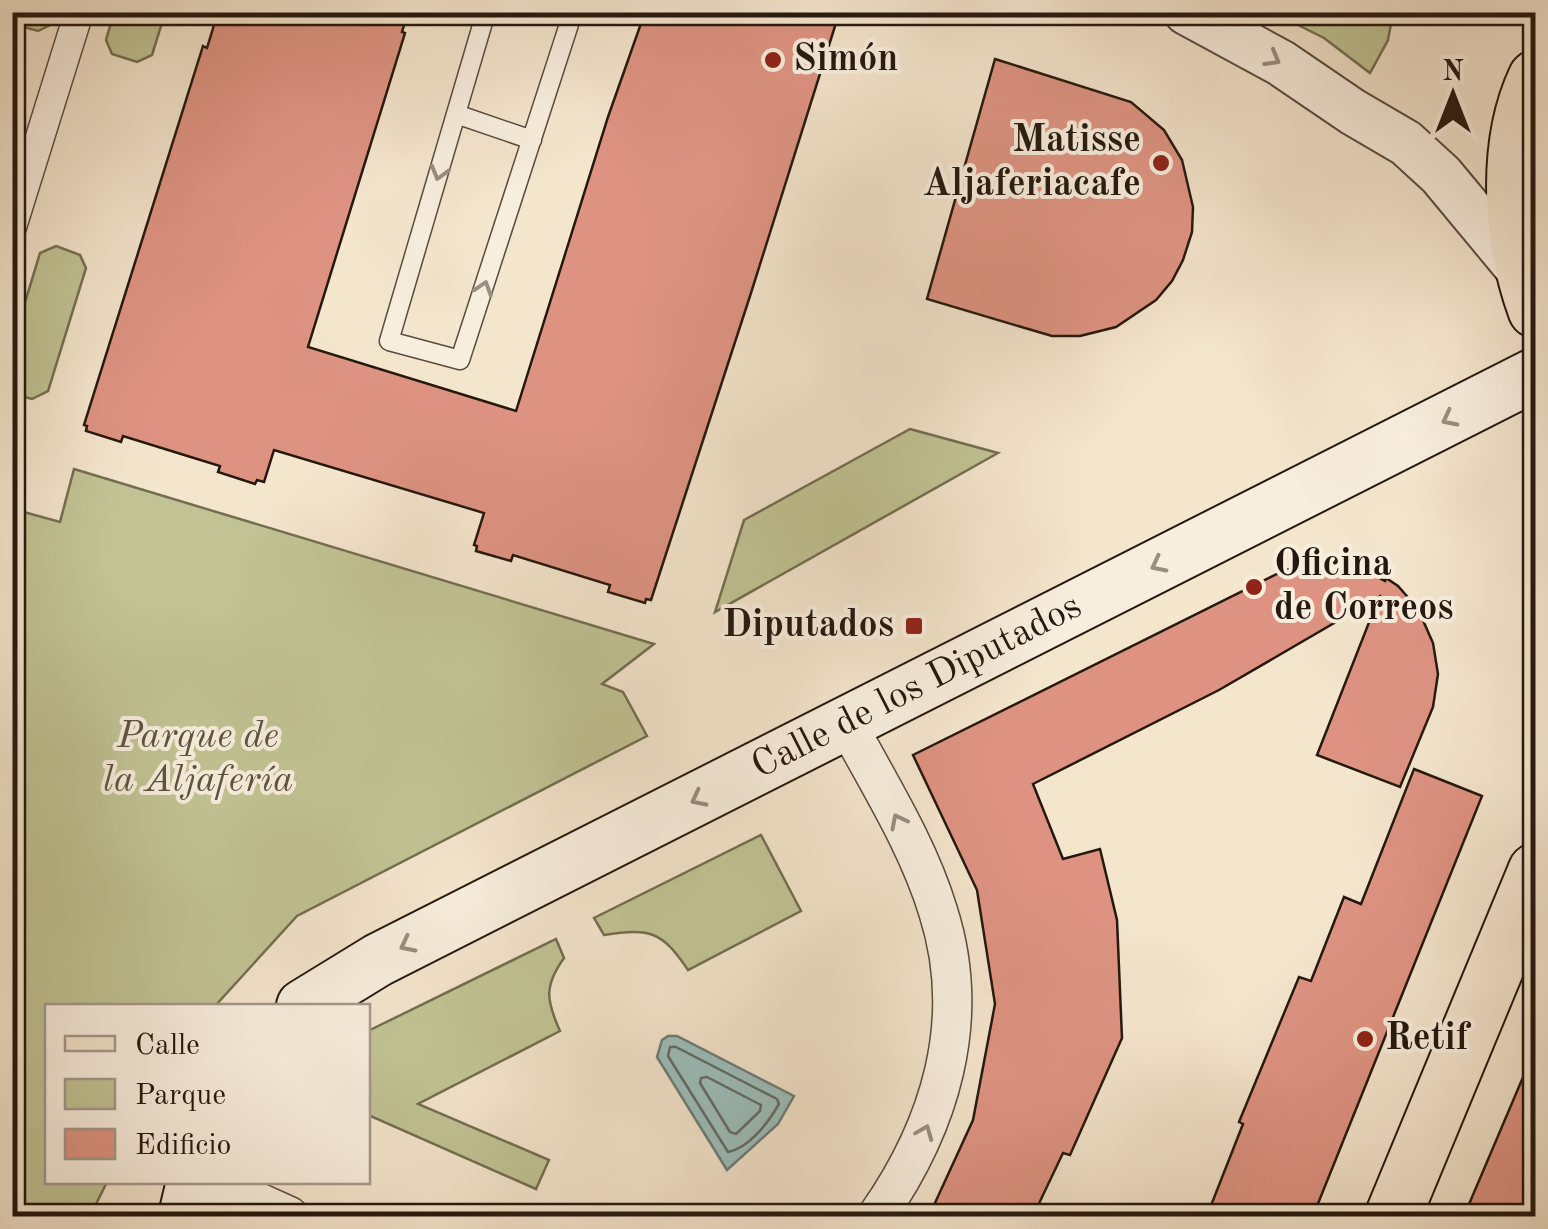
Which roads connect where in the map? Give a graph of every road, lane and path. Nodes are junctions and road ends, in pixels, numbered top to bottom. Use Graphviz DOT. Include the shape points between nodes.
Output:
graph roads {
  1 [pos="79,12"];
  2 [pos="486,12"];
  3 [pos="572,12"];
  4 [pos="1187,12"];
  5 [pos="1536,78"];
  6 [pos="456,114"];
  7 [pos="532,140"];
  8 [pos="12,226"];
  9 [pos="1530,292"];
  10 [pos="1536,374"];
  11 [pos="848,724"];
  12 [pos="1536,871"];
  13 [pos="306,1004"];
  14 [pos="193,1184"];
  15 [pos="218,1184"];
  16 [pos="185,1216"];
  17 [pos="289,1216"];
  18 [pos="877,1216"];
  19 [pos="1393,1216"];
  1 -- 8 [label="street"];
  2 -- 6 [label="lane"];
  3 -- 7 [label="lane"];
  4 -- 9 [label="street, one-way" via="1282,63 1406,143 1441,175"];
  5 -- 9 [label="main road" via="1522,120 1516,174"];
  6 -- 7 [label="lane"];
  6 -- 7 [label="lane, one-way" via="389,340 460,360"];
  10 -- 11 [label="main road, Calle de los Diputados, one-way"];
  11 -- 13 [label="main road, Calle de los Diputados, one-way" via="378,960"];
  18 -- 11 [label="street, one-way" via="906,1174 941,1088 952,980 928,883"];
  12 -- 19 [label="main road"];
  14 -- 16 [label="main road"];
  15 -- 17 [label="street"];
}
